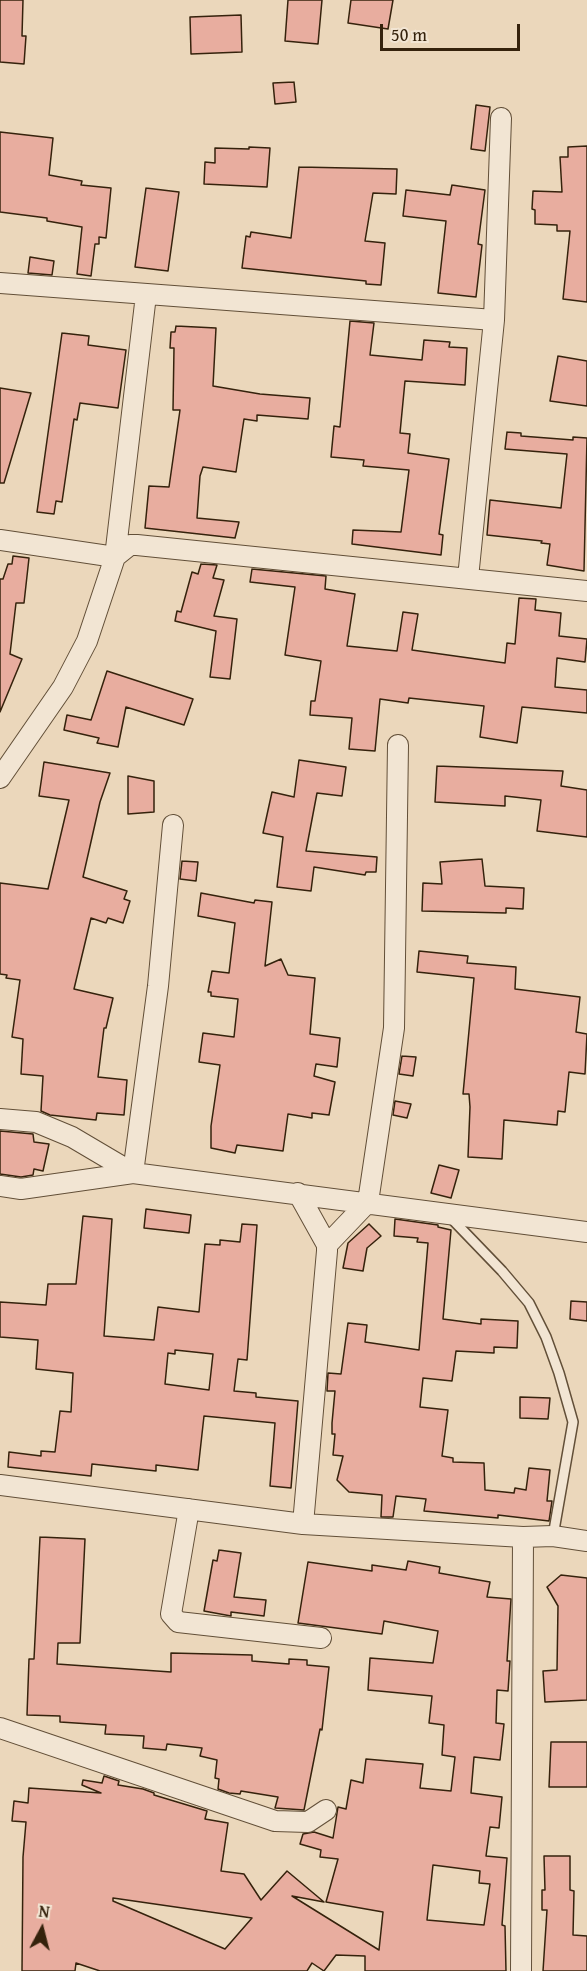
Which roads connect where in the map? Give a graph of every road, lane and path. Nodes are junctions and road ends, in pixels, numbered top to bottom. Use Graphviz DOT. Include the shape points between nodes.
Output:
graph roads {
  1 [pos="501,118"];
  2 [pos="0,283"];
  3 [pos="146,295"];
  4 [pos="494,320"];
  5 [pos="0,540"];
  6 [pos="115,557"];
  7 [pos="468,578"];
  8 [pos="587,591"];
  9 [pos="398,746"];
  10 [pos="0,778"];
  11 [pos="173,825"];
  12 [pos="0,1119"];
  13 [pos="133,1173"];
  14 [pos="0,1186"];
  15 [pos="298,1193"];
  16 [pos="368,1202"];
  17 [pos="446,1213"];
  18 [pos="587,1232"];
  19 [pos="327,1245"];
  20 [pos="0,1485"];
  21 [pos="189,1509"];
  22 [pos="303,1524"];
  23 [pos="553,1536"];
  24 [pos="523,1537"];
  25 [pos="587,1541"];
  26 [pos="321,1638"];
  27 [pos="0,1728"];
  28 [pos="326,1810"];
  29 [pos="521,1971"];
  1 -- 4 [label="street"];
  2 -- 3 [label="street"];
  3 -- 4 [label="street"];
  3 -- 6 [label="street"];
  4 -- 7 [label="street"];
  5 -- 6 [label="street"];
  6 -- 7 [label="street" via="130,545 137,545"];
  6 -- 10 [label="street" via="87,641 63,687"];
  7 -- 8 [label="street"];
  9 -- 16 [label="street" via="394,1028"];
  11 -- 13 [label="street" via="158,986"];
  12 -- 13 [label="street" via="36,1122 72,1137"];
  13 -- 14 [label="street" via="21,1189"];
  13 -- 15 [label="street"];
  15 -- 16 [label="street"];
  15 -- 19 [label="street"];
  16 -- 17 [label="street"];
  16 -- 19 [label="street"];
  17 -- 18 [label="street"];
  17 -- 23 [label="lane" via="529,1303 559,1373 573,1422"];
  19 -- 22 [label="street"];
  20 -- 21 [label="street"];
  21 -- 22 [label="street"];
  21 -- 26 [label="street" via="171,1614 178,1622"];
  22 -- 24 [label="street"];
  23 -- 24 [label="street"];
  23 -- 25 [label="street"];
  24 -- 29 [label="street"];
  27 -- 28 [label="street" via="275,1821 308,1822"];
}
